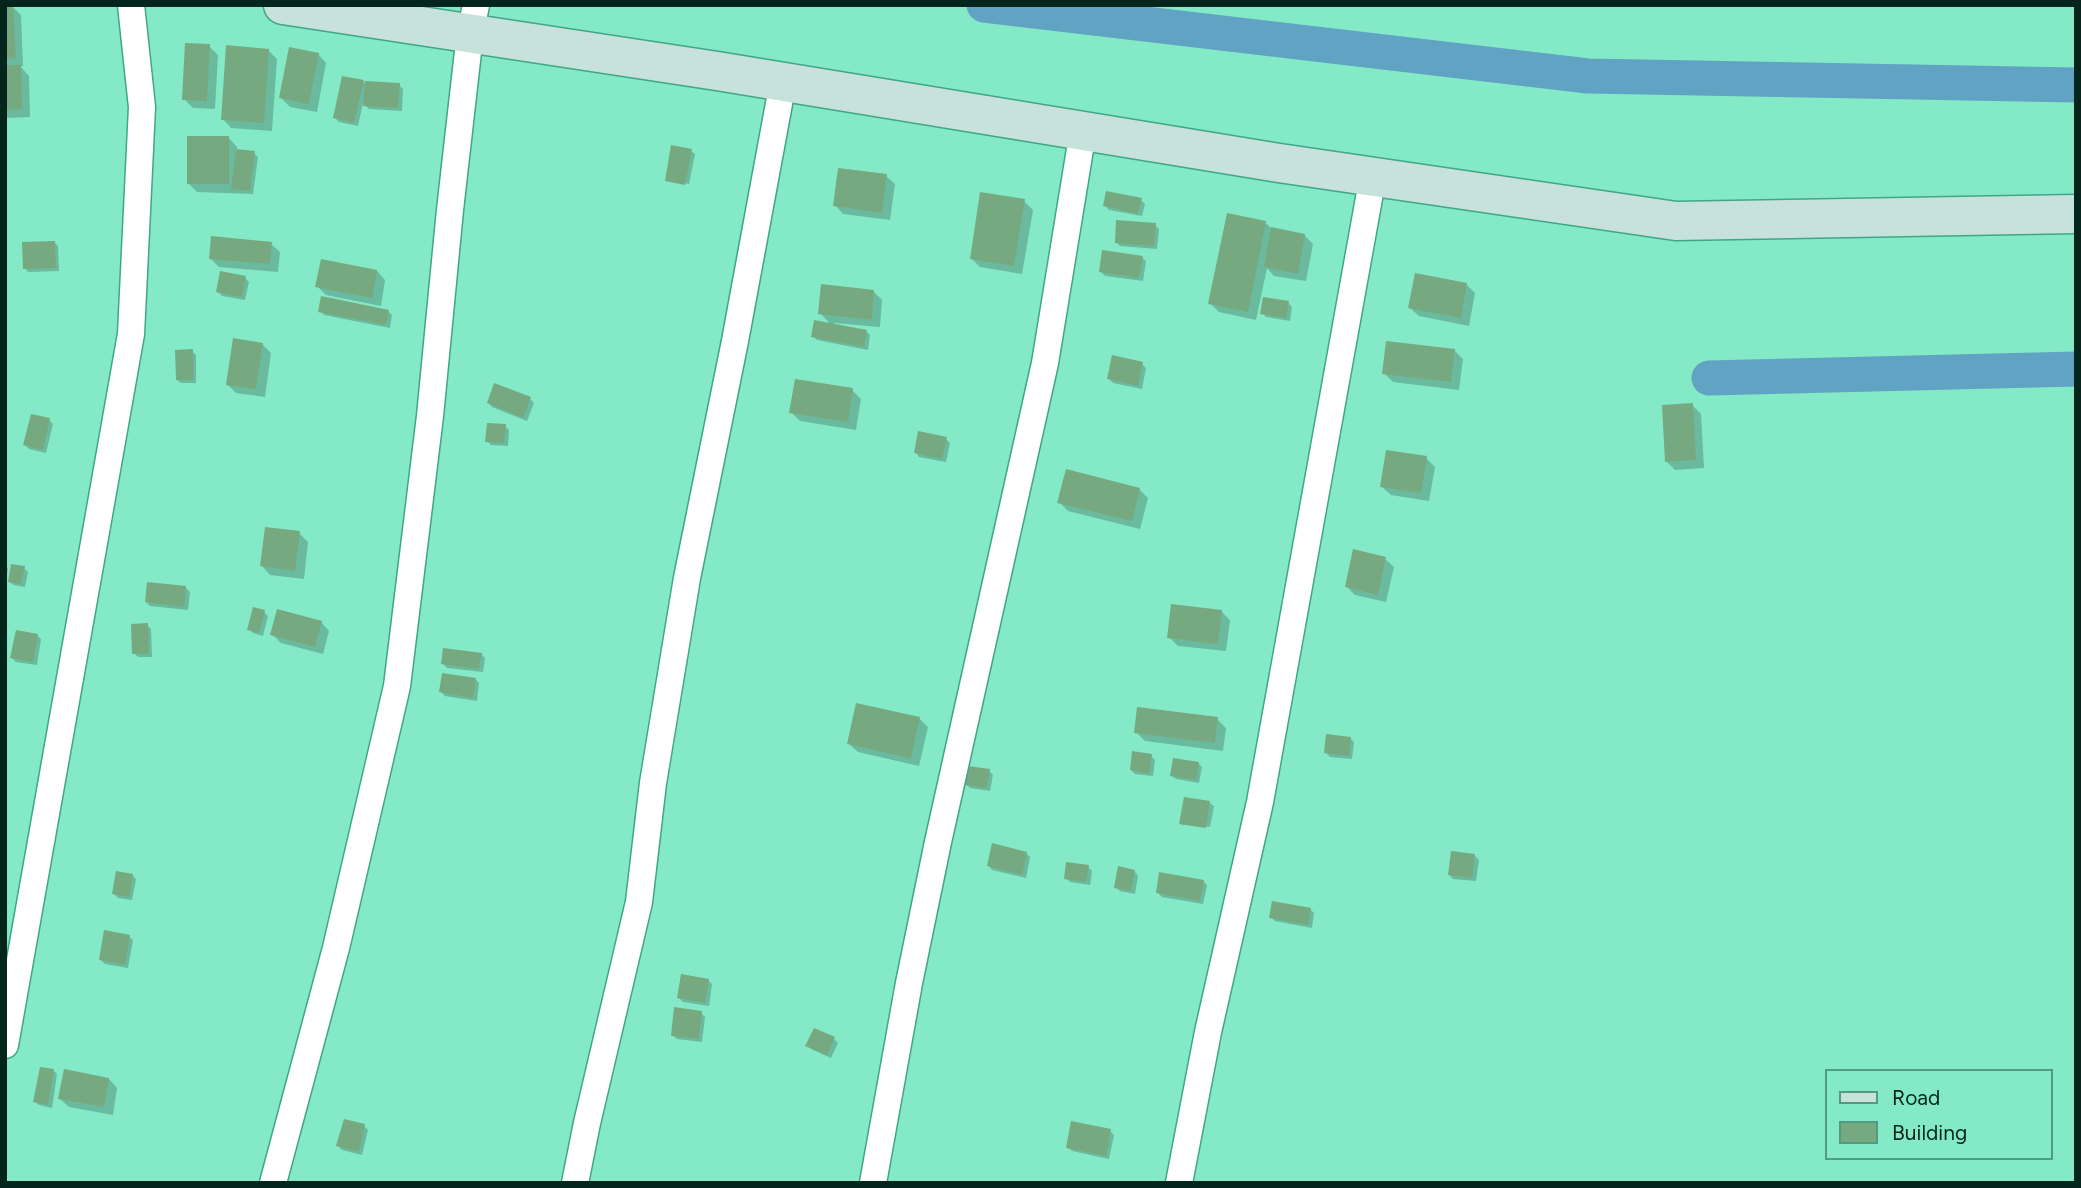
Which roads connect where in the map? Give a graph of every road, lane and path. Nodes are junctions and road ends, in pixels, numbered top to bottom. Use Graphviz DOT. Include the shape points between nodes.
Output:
graph roads {
  1 [pos="131,5"];
  2 [pos="283,5"];
  3 [pos="473,20"];
  4 [pos="783,82"];
  5 [pos="1083,131"];
  6 [pos="1373,176"];
  7 [pos="2076,214"];
  8 [pos="5,1045"];
  9 [pos="273,1183"];
  10 [pos="575,1183"];
  11 [pos="873,1183"];
  12 [pos="1179,1183"];
  1 -- 8 [label="street" via="142,107 131,334"];
  2 -- 3 [label="street"];
  3 -- 4 [label="street"];
  3 -- 9 [label="street" via="397,686 336,948"];
  4 -- 5 [label="street"];
  4 -- 10 [label="street" via="687,578 653,783 639,902"];
  5 -- 6 [label="street"];
  5 -- 11 [label="street" via="1045,363 938,842"];
  6 -- 7 [label="street" via="1676,221"];
  6 -- 12 [label="street" via="1260,802"];
}
